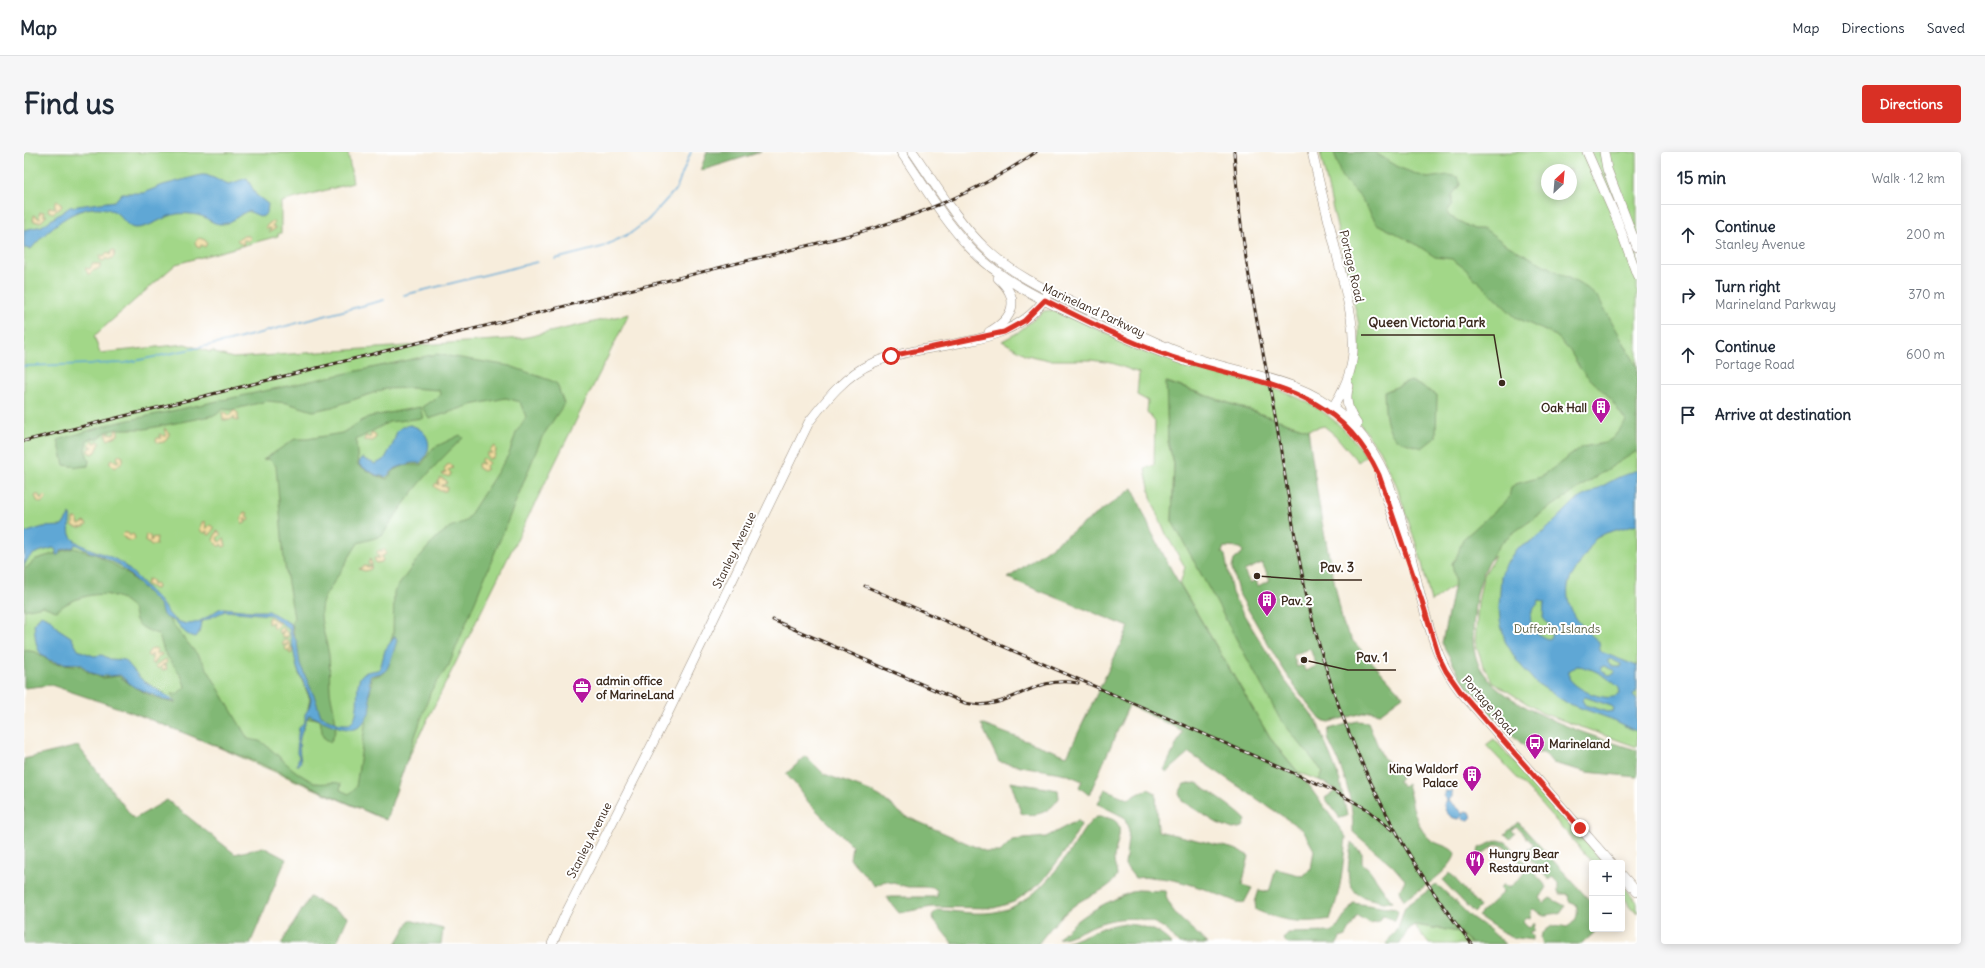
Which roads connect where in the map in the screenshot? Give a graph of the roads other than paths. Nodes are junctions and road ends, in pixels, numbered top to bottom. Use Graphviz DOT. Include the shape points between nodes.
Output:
graph roads {
  1 [pos="901,152"];
  2 [pos="913,152"];
  3 [pos="919,152"];
  4 [pos="1312,152"];
  5 [pos="1587,152"];
  6 [pos="1604,152"];
  7 [pos="926,171"];
  8 [pos="945,218"];
  9 [pos="1637,246"];
  10 [pos="1637,275"];
  11 [pos="1345,288"];
  12 [pos="1050,291"];
  13 [pos="1045,300"];
  14 [pos="980,338"];
  15 [pos="1331,410"];
  16 [pos="1402,521"];
  17 [pos="1422,601"];
  18 [pos="1608,860"];
  19 [pos="1625,878"];
  20 [pos="1637,892"];
  21 [pos="552,944"];
  1 -- 8 [label="main road, Marineland Parkway"];
  2 -- 7 [label="main road, Marineland Parkway"];
  3 -- 7 [label="main road"];
  4 -- 11 [label="main road, Portage Road"];
  5 -- 10 [label="main road" via="1617,220"];
  6 -- 9 [label="main road" via="1607,169"];
  7 -- 12 [label="main road, Marineland Parkway" via="961,222 985,248 1021,276"];
  8 -- 13 [label="main road, Marineland Parkway" via="970,248 990,266 1013,283"];
  8 -- 14 [label="main road" via="960,242 1008,287 1011,296 1011,309 1002,325"];
  11 -- 15 [label="main road, Portage Road" via="1353,352 1347,379"];
  11 -- 16 [label="main road" via="1353,308 1358,342 1357,361 1346,397 1347,405 1351,416 1370,439 1387,467 1397,494"];
  12 -- 13 [label="main road, Stanley Avenue"];
  12 -- 15 [label="main road, Marineland Parkway" via="1166,347 1304,390"];
  13 -- 14 [label="main road, Stanley Avenue" via="1024,321 1004,332"];
  13 -- 15 [label="main road, Marineland Parkway" via="1138,344 1200,366 1288,390"];
  14 -- 21 [label="main road, Stanley Avenue" via="891,356 871,363 829,396 809,422"];
  15 -- 16 [label="main road, Portage Road" via="1358,431 1377,457"];
  15 -- 17 [label="main road, Portage Road" via="1353,434 1376,468"];
  16 -- 17 [label="main road, Portage Road"];
  17 -- 18 [label="main road, Portage Road" via="1439,657 1449,677"];
  19 -- 20 [label="main road"];
}
